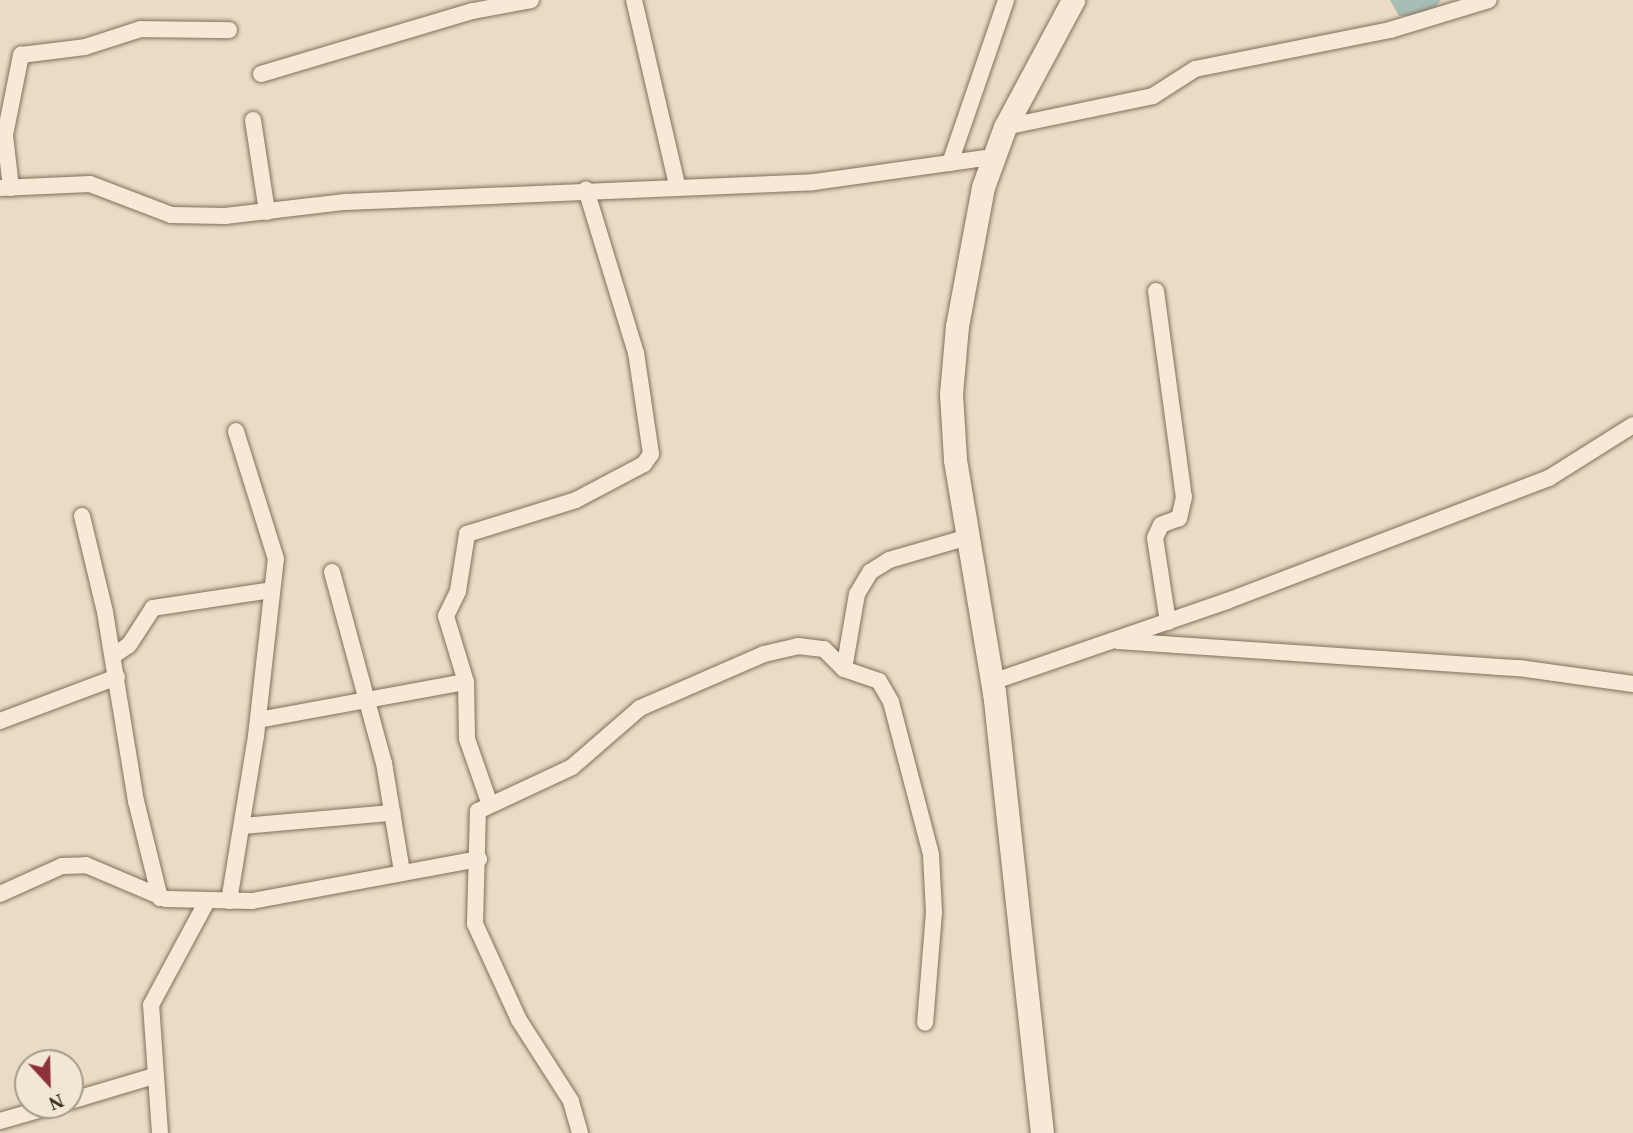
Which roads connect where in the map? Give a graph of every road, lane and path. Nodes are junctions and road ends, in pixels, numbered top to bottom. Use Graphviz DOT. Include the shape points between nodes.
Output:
graph roads {
  1 [pos="531,0"];
  2 [pos="634,0"];
  3 [pos="1006,0"];
  4 [pos="1073,0"];
  5 [pos="1489,0"];
  6 [pos="229,30"];
  7 [pos="261,74"];
  8 [pos="253,120"];
  9 [pos="1004,127"];
  10 [pos="992,157"];
  11 [pos="950,163"];
  12 [pos="677,186"];
  13 [pos="6,188"];
  14 [pos="586,189"];
  15 [pos="267,212"];
  16 [pos="1156,291"];
  17 [pos="1633,425"];
  18 [pos="236,430"];
  19 [pos="82,516"];
  20 [pos="968,537"];
  21 [pos="332,572"];
  22 [pos="272,590"];
  23 [pos="1168,622"];
  24 [pos="1112,641"];
  25 [pos="113,656"];
  26 [pos="844,669"];
  27 [pos="117,677"];
  28 [pos="466,682"];
  29 [pos="992,682"];
  30 [pos="1633,684"];
  31 [pos="368,703"];
  32 [pos="258,720"];
  33 [pos="0,721"];
  34 [pos="489,802"];
  35 [pos="392,813"];
  36 [pos="242,826"];
  37 [pos="479,859"];
  38 [pos="402,872"];
  39 [pos="0,894"];
  40 [pos="160,898"];
  41 [pos="207,901"];
  42 [pos="229,901"];
  43 [pos="925,1023"];
  44 [pos="154,1076"];
  45 [pos="84,1097"];
  46 [pos="160,1133"];
  47 [pos="580,1133"];
  48 [pos="1042,1133"];
  1 -- 7 [label="street" via="473,10"];
  2 -- 12 [label="street"];
  3 -- 11 [label="street"];
  4 -- 9 [label="main road"];
  5 -- 9 [label="street" via="1390,30 1195,69 1153,96"];
  6 -- 13 [label="street" via="141,29 85,47 21,55 5,135"];
  8 -- 15 [label="street"];
  9 -- 10 [label="main road"];
  10 -- 11 [label="street"];
  10 -- 20 [label="main road" via="970,251 951,394"];
  11 -- 12 [label="street" via="814,182"];
  12 -- 14 [label="street"];
  13 -- 15 [label="street" via="90,184 171,215"];
  14 -- 15 [label="street" via="345,202"];
  14 -- 28 [label="street" via="625,316 652,435 652,454 644,464 576,500 467,534 460,585 446,616"];
  16 -- 23 [label="street" via="1184,497 1179,518 1161,525 1155,538"];
  17 -- 23 [label="street" via="1567,471"];
  18 -- 22 [label="street" via="274,541"];
  19 -- 25 [label="street"];
  20 -- 26 [label="street" via="889,560 870,572 857,594"];
  20 -- 29 [label="main road"];
  21 -- 31 [label="street"];
  22 -- 25 [label="street" via="153,608 129,645"];
  22 -- 32 [label="street"];
  23 -- 24 [label="street"];
  24 -- 29 [label="street"];
  24 -- 30 [label="street" via="1519,668"];
  25 -- 27 [label="street"];
  26 -- 34 [label="street" via="824,649 799,646 764,654 640,708 572,767 530,790"];
  26 -- 43 [label="street" via="885,688 931,855 934,912"];
  27 -- 33 [label="street"];
  27 -- 40 [label="street" via="136,800"];
  28 -- 31 [label="street"];
  28 -- 34 [label="street" via="467,739"];
  29 -- 48 [label="main road"];
  31 -- 32 [label="street"];
  31 -- 35 [label="street"];
  32 -- 36 [label="street"];
  34 -- 37 [label="street" via="478,811"];
  35 -- 36 [label="street"];
  35 -- 38 [label="street"];
  36 -- 42 [label="street"];
  37 -- 38 [label="street"];
  37 -- 47 [label="street" via="473,908 482,942 519,1020 563,1085"];
  38 -- 42 [label="street" via="285,898"];
  39 -- 40 [label="street" via="62,866 86,865 106,869"];
  40 -- 41 [label="street"];
  41 -- 42 [label="street"];
  41 -- 44 [label="street" via="151,1005"];
  44 -- 45 [label="street"];
  44 -- 46 [label="street"];
}
